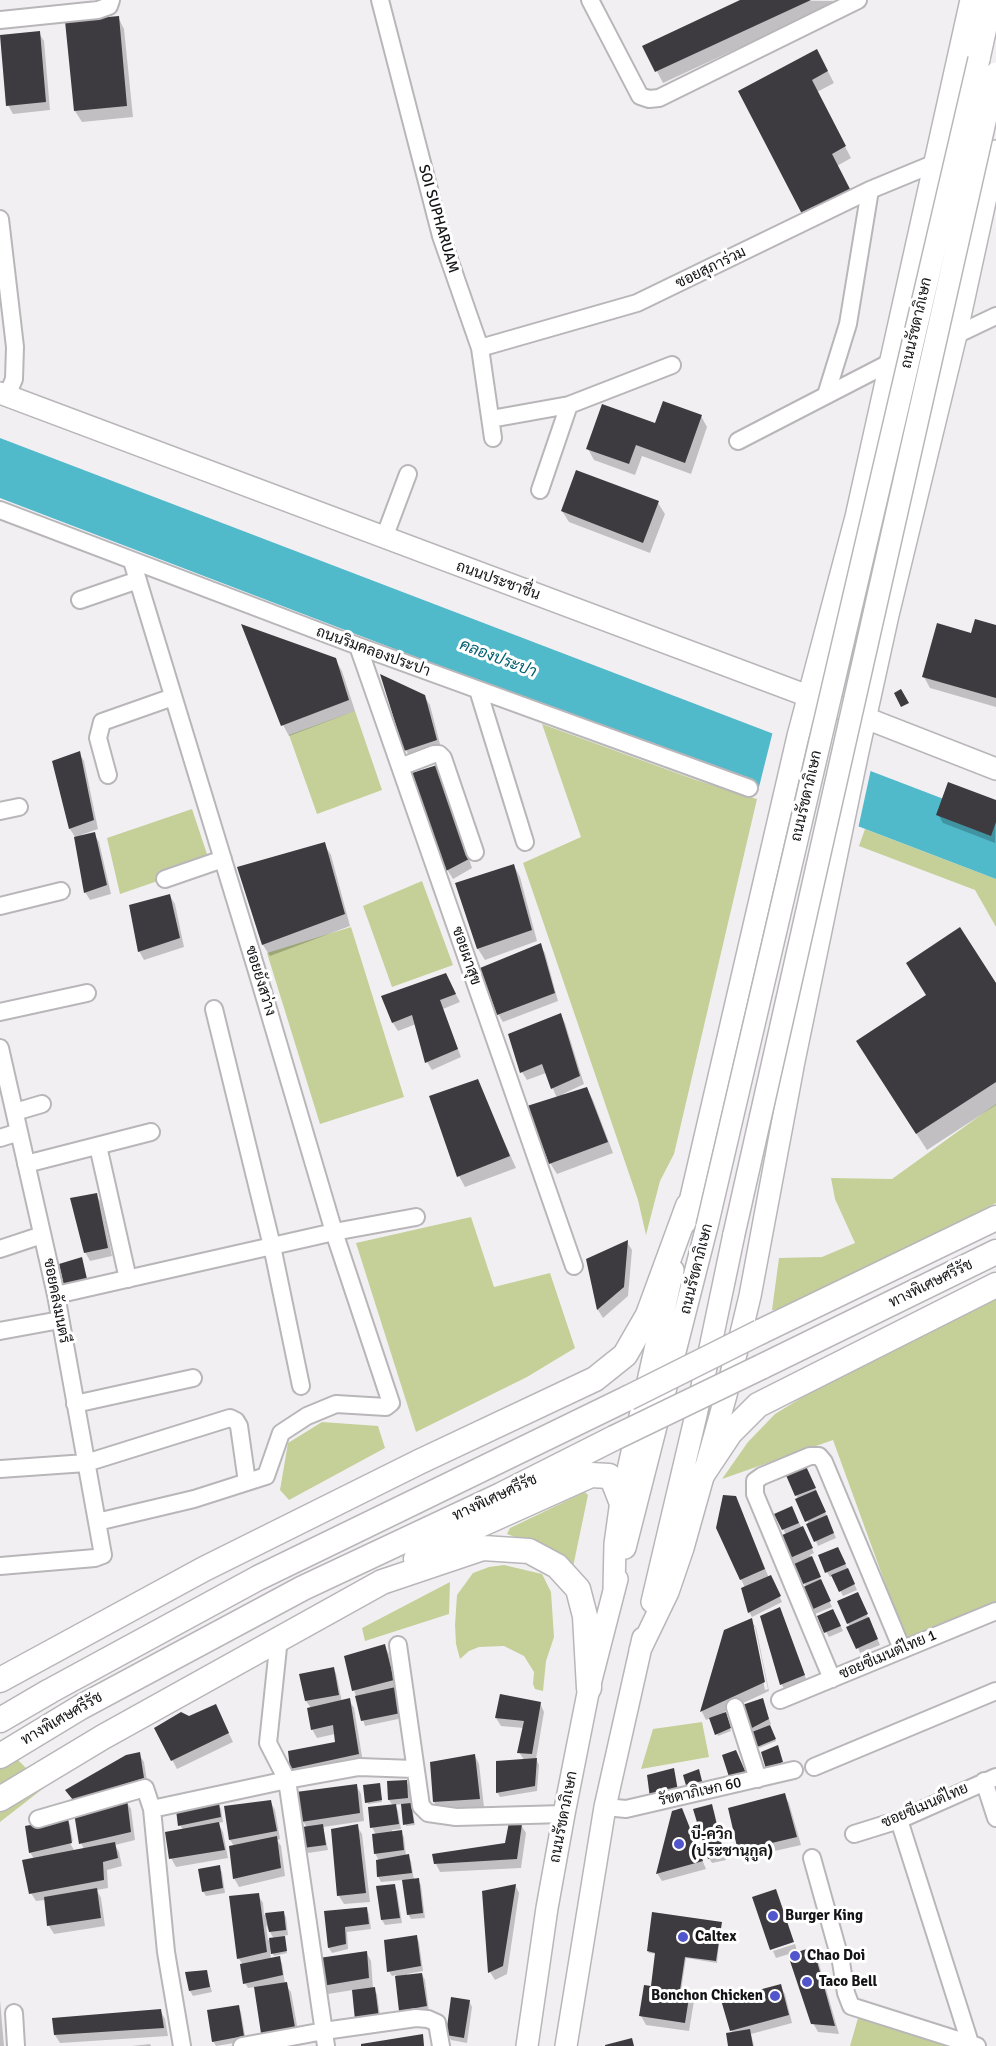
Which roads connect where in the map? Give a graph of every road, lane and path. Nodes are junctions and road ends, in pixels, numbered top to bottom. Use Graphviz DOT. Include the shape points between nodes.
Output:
graph roads {
  1 [pos="111,0"];
  2 [pos="380,0"];
  3 [pos="590,0"];
  4 [pos="858,0"];
  5 [pos="971,0"];
  6 [pos="992,0"];
  7 [pos="0,20"];
  8 [pos="996,73"];
  9 [pos="996,151"];
  10 [pos="933,164"];
  11 [pos="870,190"];
  12 [pos="0,219"];
  13 [pos="996,316"];
  14 [pos="956,335"];
  15 [pos="480,348"];
  16 [pos="891,362"];
  17 [pos="672,365"];
  18 [pos="4,394"];
  19 [pos="826,395"];
  20 [pos="568,405"];
  21 [pos="491,419"];
  22 [pos="493,438"];
  23 [pos="738,441"];
  24 [pos="873,442"];
  25 [pos="925,459"];
  26 [pos="408,474"];
  27 [pos="540,490"];
  28 [pos="0,510"];
  29 [pos="384,538"];
  30 [pos="132,561"];
  31 [pos="138,580"];
  32 [pos="80,600"];
  33 [pos="358,646"];
  34 [pos="478,690"];
  35 [pos="173,697"];
  36 [pos="810,697"];
  37 [pos="865,719"];
  38 [pos="400,767"];
  39 [pos="996,769"];
  40 [pos="108,775"];
  41 [pos="748,789"];
  42 [pos="19,807"];
  43 [pos="0,811"];
  44 [pos="525,842"];
  45 [pos="475,852"];
  46 [pos="223,859"];
  47 [pos="165,879"];
  48 [pos="60,891"];
  49 [pos="0,906"];
  50 [pos="756,922"];
  51 [pos="821,928"];
  52 [pos="87,993"];
  53 [pos="214,1009"];
  54 [pos="0,1012"];
  55 [pos="0,1048"];
  56 [pos="42,1104"];
  57 [pos="9,1108"];
  58 [pos="19,1132"];
  59 [pos="151,1132"];
  60 [pos="0,1138"];
  61 [pos="98,1146"];
  62 [pos="26,1164"];
  63 [pos="688,1206"];
  64 [pos="416,1217"];
  65 [pos="996,1218"];
  66 [pos="334,1232"];
  67 [pos="42,1235"];
  68 [pos="272,1246"];
  69 [pos="0,1249"];
  70 [pos="996,1252"];
  71 [pos="574,1266"];
  72 [pos="128,1279"];
  73 [pos="996,1285"];
  74 [pos="56,1295"];
  75 [pos="60,1320"];
  76 [pos="0,1331"];
  77 [pos="193,1378"];
  78 [pos="301,1386"];
  79 [pos="75,1404"];
  80 [pos="86,1463"];
  81 [pos="0,1470"];
  82 [pos="702,1475"];
  83 [pos="247,1482"];
  84 [pos="621,1501"];
  85 [pos="97,1522"];
  86 [pos="0,1566"];
  87 [pos="382,1582"];
  88 [pos="614,1590"];
  89 [pos="996,1611"];
  90 [pos="279,1638"];
  91 [pos="398,1645"];
  92 [pos="902,1649"];
  93 [pos="640,1650"];
  94 [pos="832,1679"];
  95 [pos="0,1680"];
  96 [pos="589,1688"];
  97 [pos="996,1691"];
  98 [pos="780,1700"];
  99 [pos="735,1707"];
  100 [pos="0,1720"];
  101 [pos="0,1756"];
  102 [pos="814,1767"];
  103 [pos="414,1769"];
  104 [pos="794,1770"];
  105 [pos="758,1779"];
  106 [pos="990,1779"];
  107 [pos="287,1780"];
  108 [pos="0,1799"];
  109 [pos="605,1807"];
  110 [pos="152,1809"];
  111 [pos="564,1814"];
  112 [pos="996,1818"];
  113 [pos="38,1819"];
  114 [pos="899,1820"];
  115 [pos="854,1834"];
  116 [pos="812,1858"];
  117 [pos="14,2013"];
  118 [pos="325,2038"];
  119 [pos="441,2039"];
  120 [pos="974,2045"];
  121 [pos="16,2046"];
  122 [pos="182,2046"];
  123 [pos="242,2046"];
  124 [pos="527,2046"];
  125 [pos="566,2046"];
  1 -- 7 [label="street" via="109,6 98,10"];
  2 -- 15 [label="street, SOI SUPHARUAM" via="441,236"];
  3 -- 4 [label="street" via="640,96 650,99"];
  5 -- 10 [label="main road, ถนนรัชดาภิเษก"];
  6 -- 88 [label="main road, ถนนรัชดาภิเษก, bridge" via="708,1226"];
  8 -- 93 [label="main road, ถนนรัชดาภิเษก, bridge"];
  9 -- 14 [label="main road, ถนนรัชดาภิเษก"];
  10 -- 11 [label="street, ซอยสุภาร่วม"];
  10 -- 16 [label="main road, ถนนรัชดาภิเษก"];
  11 -- 15 [label="street, ซอยสุภาร่วม" via="637,303"];
  11 -- 19 [label="street" via="848,324"];
  12 -- 18 [label="street" via="15,347 14,379"];
  13 -- 14 [label="street"];
  14 -- 25 [label="main road, ถนนรัชดาภิเษก"];
  15 -- 21 [label="street, SOI SUPHARUAM"];
  16 -- 19 [label="street"];
  16 -- 24 [label="main road, ถนนรัชดาภิเษก"];
  17 -- 20 [label="street"];
  18 -- 29 [label="main road, ถนนประชาชื่น"];
  19 -- 23 [label="street"];
  20 -- 21 [label="street"];
  20 -- 27 [label="street"];
  21 -- 22 [label="street, SOI SUPHARUAM"];
  24 -- 25 [label="main road" via="873,466 883,475 896,478 910,474"];
  24 -- 36 [label="main road, ถนนรัชดาภิเษก"];
  25 -- 37 [label="main road, ถนนรัชดาภิเษก"];
  26 -- 29 [label="street"];
  28 -- 30 [label="street, ถนนริมคลองประปา"];
  29 -- 36 [label="main road, ถนนประชาชื่น"];
  30 -- 31 [label="street, ซอยยังสว่าง"];
  30 -- 33 [label="street, ถนนริมคลองประปา"];
  31 -- 32 [label="street"];
  31 -- 35 [label="street, ซอยยังสว่าง"];
  33 -- 34 [label="street, ถนนริมคลองประปา"];
  33 -- 38 [label="street, ซอยผาสุข"];
  34 -- 41 [label="street, ถนนริมคลองประปา"];
  34 -- 44 [label="street"];
  35 -- 40 [label="street" via="102,722 98,738"];
  35 -- 46 [label="street, ซอยยังสว่าง"];
  36 -- 37 [label="main road, ถนนประชาชื่น"];
  36 -- 50 [label="main road, ถนนรัชดาภิเษก"];
  37 -- 39 [label="main road, ถนนประชาชื่น"];
  37 -- 51 [label="main road, ถนนรัชดาภิเษก"];
  38 -- 45 [label="street" via="434,754 443,758"];
  38 -- 71 [label="street, ซอยผาสุข"];
  42 -- 43 [label="street"];
  46 -- 47 [label="street"];
  46 -- 66 [label="street, ซอยยังสว่าง"];
  48 -- 49 [label="street"];
  50 -- 51 [label="main road" via="768,907 787,894 800,896 810,904"];
  50 -- 63 [label="main road, ถนนรัชดาภิเษก"];
  51 -- 82 [label="main road, ถนนรัชดาภิเษก" via="750,1296"];
  52 -- 54 [label="street"];
  53 -- 68 [label="street"];
  55 -- 57 [label="street, ซอยคลังมนตรี"];
  56 -- 57 [label="street"];
  57 -- 58 [label="street, ซอยคลังมนตรี"];
  58 -- 60 [label="street"];
  58 -- 62 [label="street, ซอยคลังมนตรี"];
  59 -- 61 [label="street"];
  61 -- 62 [label="street"];
  61 -- 72 [label="street"];
  62 -- 67 [label="street, ซอยคลังมนตรี"];
  63 -- 84 [label="main road, ถนนรัชดาภิเษก"];
  63 -- 95 [label="highway" via="648,1316 625,1355 595,1378 204,1569"];
  64 -- 66 [label="street"];
  65 -- 100 [label="highway, ทางพิเศษศรีรัช, bridge" via="258,1578"];
  66 -- 68 [label="street"];
  66 -- 83 [label="street, ซอยยังสว่าง" via="391,1403 386,1407 336,1404 307,1416 281,1433 266,1476"];
  67 -- 69 [label="street"];
  67 -- 74 [label="street, ซอยคลังมนตรี"];
  68 -- 72 [label="street"];
  68 -- 78 [label="street"];
  70 -- 101 [label="highway, ทางพิเศษศรีรัช, bridge" via="303,1588 81,1707"];
  72 -- 74 [label="street"];
  73 -- 82 [label="highway" via="758,1406 730,1433"];
  74 -- 75 [label="street, ซอยคลังมนตรี"];
  75 -- 76 [label="street"];
  75 -- 79 [label="street, ซอยคลังมนตรี"];
  77 -- 79 [label="street"];
  79 -- 80 [label="street, ซอยคลังมนตรี"];
  80 -- 81 [label="street"];
  80 -- 83 [label="street" via="230,1418 239,1426"];
  80 -- 85 [label="street, ซอยคลังมนตรี"];
  82 -- 93 [label="main road, ถนนรัชดาภิเษก" via="668,1592"];
  83 -- 85 [label="street"];
  84 -- 87 [label="highway" via="609,1476 591,1475 471,1528"];
  84 -- 88 [label="main road, ถนนรัชดาภิเษก"];
  85 -- 86 [label="street, ซอยคลังมนตรี" via="103,1556"];
  87 -- 90 [label="highway"];
  87 -- 96 [label="highway" via="483,1548 529,1551 557,1566 578,1589 585,1616"];
  88 -- 96 [label="main road, ถนนรัชดาภิเษก"];
  89 -- 92 [label="street, ซอยซีเมนต์ไทย 1"];
  90 -- 107 [label="street" via="268,1743"];
  90 -- 108 [label="highway"];
  91 -- 103 [label="street"];
  92 -- 94 [label="street, ซอยซีเมนต์ไทย 1"];
  92 -- 94 [label="street" via="824,1462 819,1456 810,1456 762,1476 755,1481 755,1494"];
  93 -- 109 [label="main road, ถนนรัชดาภิเษก"];
  94 -- 98 [label="street, ซอยซีเมนต์ไทย 1"];
  96 -- 111 [label="main road, ถนนรัชดาภิเษก"];
  97 -- 102 [label="street"];
  99 -- 105 [label="street"];
  103 -- 107 [label="street" via="359,1767"];
  103 -- 111 [label="street" via="420,1806 428,1813 456,1817"];
  104 -- 105 [label="street, รัชดาภิเษก 60"];
  105 -- 109 [label="street, รัชดาภิเษก 60" via="626,1809"];
  106 -- 112 [label="street"];
  106 -- 114 [label="street, ซอยซีเมนต์ไทย"];
  107 -- 110 [label="street"];
  107 -- 118 [label="street"];
  109 -- 125 [label="main road, ถนนรัชดาภิเษก"];
  110 -- 113 [label="street" via="145,1788"];
  110 -- 122 [label="street" via="165,1952"];
  111 -- 124 [label="main road, ถนนรัชดาภิเษก"];
  114 -- 115 [label="street, ซอยซีเมนต์ไทย"];
  114 -- 120 [label="street"];
  116 -- 120 [label="street" via="851,2006"];
  117 -- 121 [label="street"];
  118 -- 119 [label="street" via="416,2018 437,2023"];
  118 -- 123 [label="street"];
}
